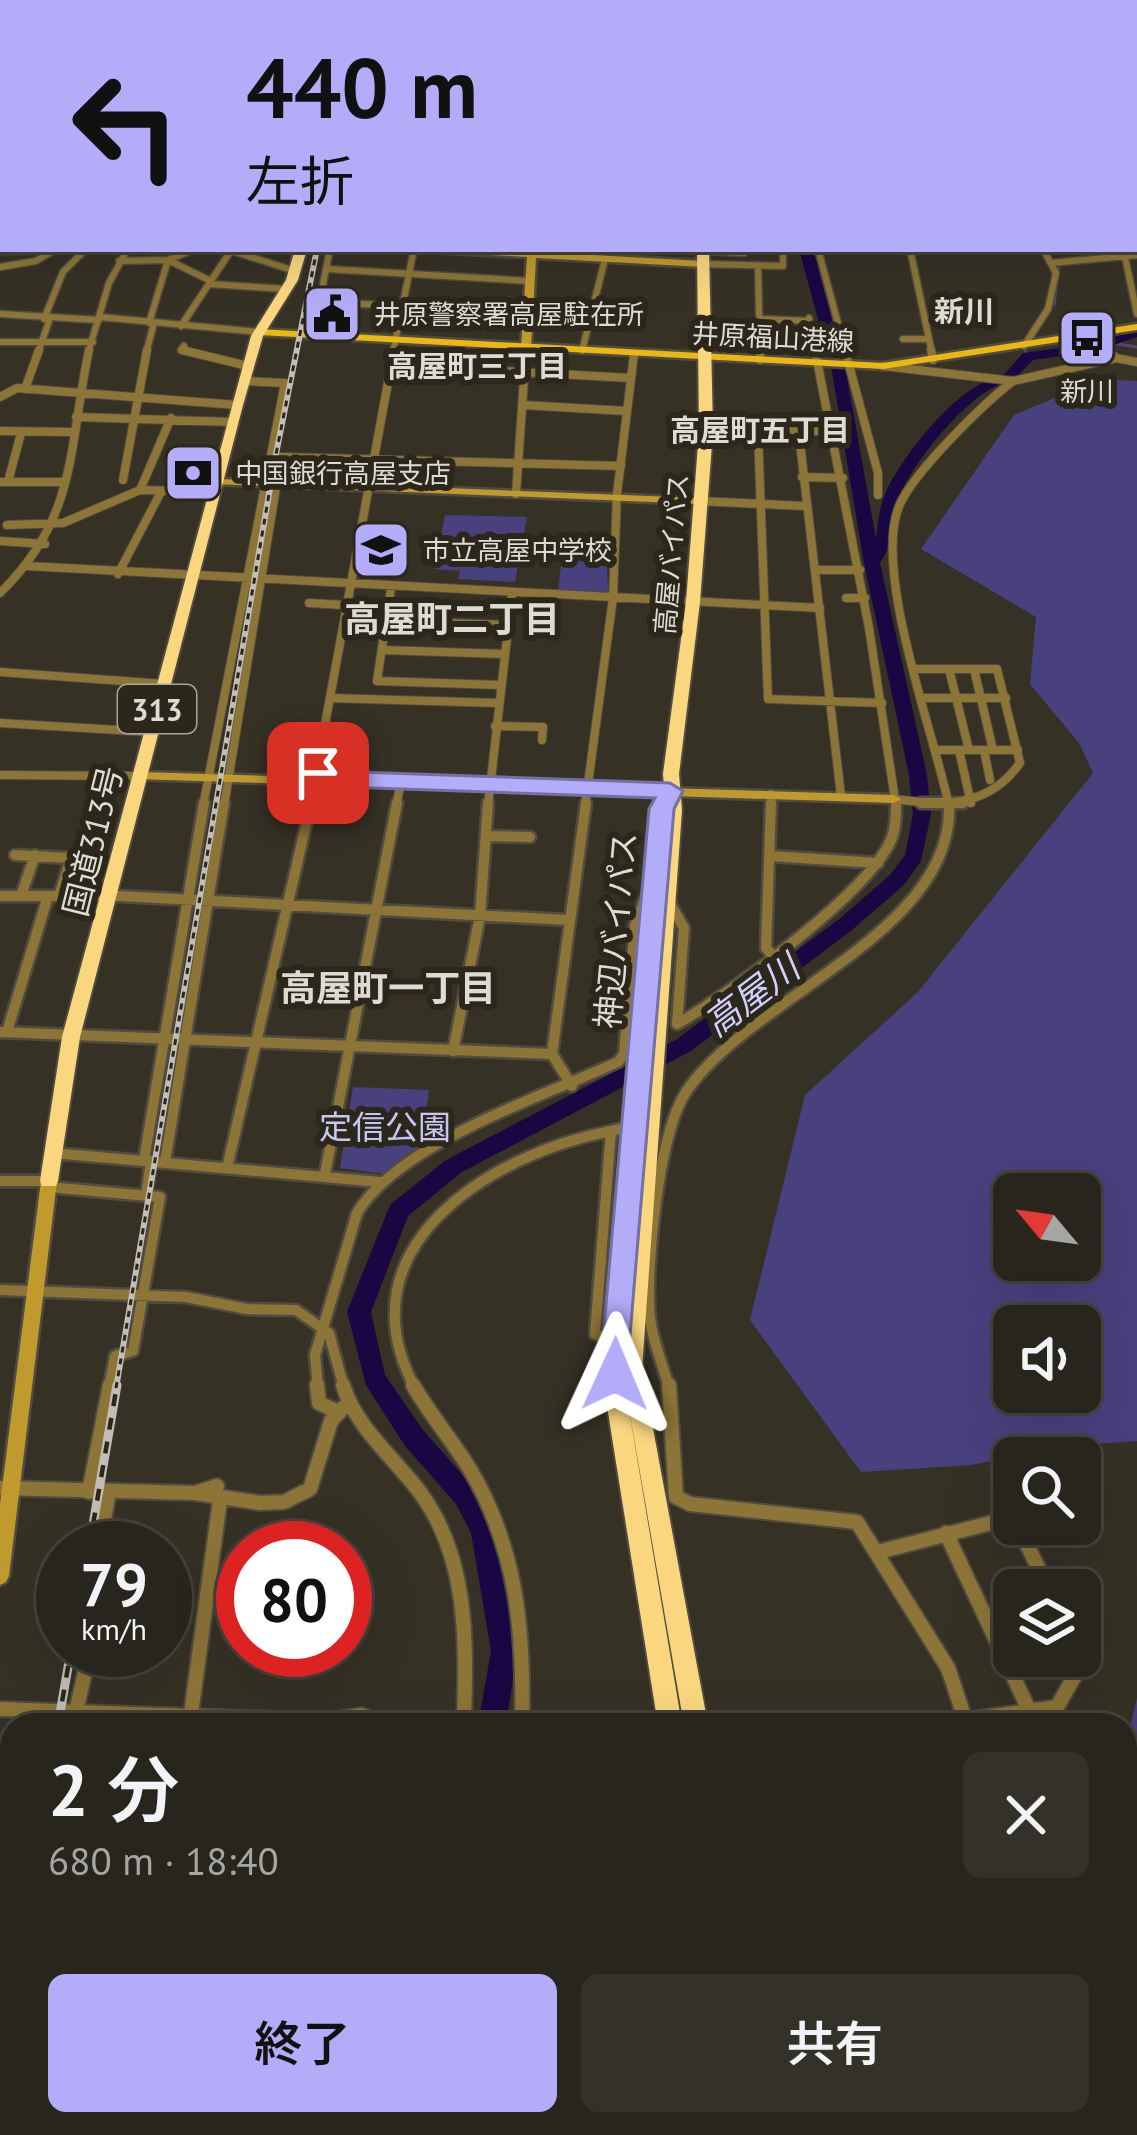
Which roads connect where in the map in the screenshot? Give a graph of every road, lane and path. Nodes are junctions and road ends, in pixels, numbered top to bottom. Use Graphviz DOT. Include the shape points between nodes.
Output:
graph roads {
  1 [pos="51,252"];
  2 [pos="83,252"];
  3 [pos="128,252"];
  4 [pos="188,252"];
  5 [pos="228,252"];
  6 [pos="243,252"];
  7 [pos="270,252"];
  8 [pos="300,252"];
  9 [pos="330,252"];
  10 [pos="413,252"];
  11 [pos="532,252"];
  12 [pos="784,252"];
  13 [pos="819,252"];
  14 [pos="911,252"];
  15 [pos="1045,252"];
  16 [pos="1135,252"];
  17 [pos="744,253"];
  18 [pos="650,255"];
  19 [pos="703,255"];
  20 [pos="264,257"];
  21 [pos="1125,257"];
  22 [pos="605,259"];
  23 [pos="168,260"];
  24 [pos="119,261"];
  25 [pos="1052,262"];
  26 [pos="758,266"];
  27 [pos="0,267"];
  28 [pos="327,269"];
  29 [pos="295,271"];
  30 [pos="408,274"];
  31 [pos="530,281"];
  32 [pos="210,282"];
  33 [pos="287,289"];
  34 [pos="321,302"];
  35 [pos="402,306"];
  36 [pos="528,312"];
  37 [pos="0,314"];
  38 [pos="1137,314"];
  39 [pos="99,319"];
  40 [pos="759,319"];
  41 [pos="46,320"];
  42 [pos="151,323"];
  43 [pos="181,326"];
  44 [pos="1137,327"];
  45 [pos="259,332"];
  46 [pos="313,335"];
  47 [pos="903,339"];
  48 [pos="928,339"];
  49 [pos="395,340"];
  50 [pos="0,342"];
  51 [pos="40,342"];
  52 [pos="93,342"];
  53 [pos="1098,343"];
  54 [pos="184,346"];
  55 [pos="1024,346"];
  56 [pos="526,348"];
  57 [pos="581,351"];
  58 [pos="634,354"];
  59 [pos="706,357"];
  60 [pos="1116,358"];
  61 [pos="760,360"];
  62 [pos="933,360"];
  63 [pos="1137,362"];
  64 [pos="821,363"];
  65 [pos="848,364"];
  66 [pos="392,365"];
  67 [pos="883,366"];
  68 [pos="525,372"];
  69 [pos="245,374"];
  70 [pos="630,378"];
  71 [pos="1013,381"];
  72 [pos="25,389"];
  73 [pos="81,392"];
  74 [pos="134,396"];
  75 [pos="0,397"];
  76 [pos="237,405"];
  77 [pos="523,405"];
  78 [pos="626,411"];
  79 [pos="76,417"];
  80 [pos="132,418"];
  81 [pos="171,418"];
  82 [pos="232,422"];
  83 [pos="0,431"];
  84 [pos="72,431"];
  85 [pos="706,431"];
  86 [pos="835,431"];
  87 [pos="758,433"];
  88 [pos="21,434"];
  89 [pos="799,434"];
  90 [pos="375,457"];
  91 [pos="125,460"];
  92 [pos="148,462"];
  93 [pos="518,463"];
  94 [pos="621,466"];
  95 [pos="802,477"];
  96 [pos="843,478"];
  97 [pos="123,480"];
  98 [pos="4,482"];
  99 [pos="63,482"];
  100 [pos="270,485"];
  101 [pos="217,487"];
  102 [pos="368,489"];
  103 [pos="140,490"];
  104 [pos="161,491"];
  105 [pos="516,494"];
  106 [pos="878,496"];
  107 [pos="830,497"];
  108 [pos="616,498"];
  109 [pos="847,498"];
  110 [pos="699,501"];
  111 [pos="760,504"];
  112 [pos="803,506"];
  113 [pos="7,525"];
  114 [pos="52,526"];
  115 [pos="0,541"];
  116 [pos="45,544"];
  117 [pos="27,566"];
  118 [pos="816,570"];
  119 [pos="860,570"];
  120 [pos="118,574"];
  121 [pos="193,578"];
  122 [pos="244,581"];
  123 [pos="262,583"];
  124 [pos="346,586"];
  125 [pos="391,588"];
  126 [pos="0,592"];
  127 [pos="512,594"];
  128 [pos="614,598"];
  129 [pos="846,598"];
  130 [pos="865,598"];
  131 [pos="693,602"];
  132 [pos="309,603"];
  133 [pos="344,604"];
  134 [pos="765,606"];
  135 [pos="820,608"];
  136 [pos="386,621"];
  137 [pos="508,625"];
  138 [pos="382,650"];
  139 [pos="504,654"];
  140 [pos="916,669"];
  141 [pos="949,669"];
  142 [pos="974,669"];
  143 [pos="0,672"];
  144 [pos="377,681"];
  145 [pos="164,684"];
  146 [pos="500,685"];
  147 [pos="956,697"];
  148 [pos="330,698"];
  149 [pos="924,698"];
  150 [pos="981,698"];
  151 [pos="1006,698"];
  152 [pos="374,699"];
  153 [pos="831,700"];
  154 [pos="498,703"];
  155 [pos="881,703"];
  156 [pos="0,724"];
  157 [pos="495,726"];
  158 [pos="152,732"];
  159 [pos="542,740"];
  160 [pos="935,750"];
  161 [pos="964,750"];
  162 [pos="988,750"];
  163 [pos="1018,750"];
  164 [pos="0,775"];
  165 [pos="208,775"];
  166 [pos="140,776"];
  167 [pos="230,776"];
  168 [pos="317,778"];
  169 [pos="990,780"];
  170 [pos="401,782"];
  171 [pos="490,784"];
  172 [pos="587,789"];
  173 [pos="670,791"];
  174 [pos="771,794"];
  175 [pos="841,796"];
  176 [pos="896,800"];
  177 [pos="946,803"];
  178 [pos="970,803"];
  179 [pos="486,836"];
  180 [pos="530,837"];
  181 [pos="15,855"];
  182 [pos="35,856"];
  183 [pos="770,856"];
  184 [pos="878,862"];
  185 [pos="656,872"];
  186 [pos="665,894"];
  187 [pos="0,896"];
  188 [pos="21,896"];
  189 [pos="54,896"];
  190 [pos="110,896"];
  191 [pos="185,900"];
  192 [pos="207,901"];
  193 [pos="288,904"];
  194 [pos="379,910"];
  195 [pos="480,916"];
  196 [pos="568,920"];
  197 [pos="771,954"];
  198 [pos="3,1032"];
  199 [pos="71,1037"];
  200 [pos="164,1040"];
  201 [pos="188,1041"];
  202 [pos="257,1045"];
  203 [pos="351,1048"];
  204 [pos="453,1051"];
  205 [pos="551,1054"];
  206 [pos="647,1054"];
  207 [pos="572,1086"];
  208 [pos="648,1108"];
  209 [pos="676,1112"];
  210 [pos="52,1153"];
  211 [pos="153,1161"];
  212 [pos="227,1168"];
  213 [pos="326,1174"];
  214 [pos="0,1181"];
  215 [pos="380,1182"];
  216 [pos="48,1184"];
  217 [pos="146,1196"];
  218 [pos="0,1290"];
  219 [pos="35,1292"];
  220 [pos="142,1294"];
  221 [pos="325,1328"];
  222 [pos="614,1342"];
  223 [pos="632,1369"];
  224 [pos="663,1370"];
  225 [pos="343,1408"];
  226 [pos="5,1488"];
  227 [pos="109,1491"];
  228 [pos="88,1492"];
  229 [pos="218,1493"];
  230 [pos="104,1521"];
  231 [pos="993,1525"];
  232 [pos="946,1533"];
  233 [pos="878,1552"];
  234 [pos="0,1576"];
  235 [pos="84,1677"];
  236 [pos="1074,1677"];
  237 [pos="0,1709"];
  238 [pos="1028,1710"];
  239 [pos="30,1713"];
  240 [pos="76,1713"];
  241 [pos="191,1713"];
  242 [pos="464,1713"];
  243 [pos="522,1713"];
  244 [pos="668,1713"];
  245 [pos="694,1713"];
  246 [pos="963,1713"];
  247 [pos="1014,1713"];
  1 -- 27 [label="street"];
  2 -- 41 [label="street" via="63,272"];
  3 -- 24 [label="street"];
  4 -- 23 [label="street"];
  5 -- 32 [label="street"];
  6 -- 20 [label="street"];
  7 -- 20 [label="street"];
  8 -- 29 [label="highway, 国道313号 / 313"];
  9 -- 28 [label="street"];
  10 -- 30 [label="street"];
  11 -- 22 [label="street"];
  11 -- 31 [label="street"];
  12 -- 26 [label="street" via="786,266"];
  13 -- 65 [label="street"];
  14 -- 48 [label="street"];
  15 -- 25 [label="street"];
  16 -- 21 [label="street"];
  17 -- 19 [label="street"];
  18 -- 19 [label="street"];
  18 -- 22 [label="street"];
  19 -- 26 [label="street"];
  19 -- 59 [label="highway, 高屋バイパス"];
  20 -- 29 [label="street"];
  21 -- 25 [label="street"];
  21 -- 38 [label="street"];
  22 -- 57 [label="street"];
  23 -- 24 [label="street"];
  23 -- 32 [label="street"];
  23 -- 42 [label="street"];
  24 -- 39 [label="street"];
  25 -- 55 [label="street" via="1051,302"];
  26 -- 40 [label="street"];
  28 -- 30 [label="street"];
  28 -- 34 [label="street"];
  29 -- 33 [label="highway, 国道313号 / 313"];
  30 -- 31 [label="street"];
  30 -- 35 [label="street"];
  31 -- 36 [label="street"];
  32 -- 33 [label="street"];
  32 -- 43 [label="street"];
  33 -- 45 [label="highway, 国道313号 / 313"];
  34 -- 35 [label="street"];
  34 -- 46 [label="street"];
  35 -- 36 [label="street"];
  35 -- 49 [label="street"];
  36 -- 56 [label="street"];
  37 -- 41 [label="street"];
  39 -- 41 [label="street"];
  39 -- 42 [label="street"];
  39 -- 52 [label="street"];
  40 -- 61 [label="street"];
  40 -- 64 [label="street" via="809,319"];
  41 -- 51 [label="street"];
  42 -- 43 [label="street"];
  42 -- 74 [label="street"];
  43 -- 45 [label="street"];
  44 -- 53 [label="main road, 井原福山港線"];
  45 -- 46 [label="main road, 井原福山港線"];
  45 -- 69 [label="highway, 国道313号 / 313"];
  46 -- 49 [label="main road, 井原福山港線"];
  47 -- 48 [label="street"];
  48 -- 62 [label="street"];
  49 -- 56 [label="main road, 井原福山港線"];
  49 -- 66 [label="street"];
  50 -- 51 [label="street"];
  51 -- 52 [label="street"];
  51 -- 72 [label="street"];
  52 -- 73 [label="street"];
  53 -- 55 [label="main road, 井原福山港線"];
  53 -- 60 [label="street"];
  54 -- 69 [label="street"];
  55 -- 62 [label="main road, 井原福山港線"];
  56 -- 57 [label="main road, 井原福山港線"];
  56 -- 68 [label="street"];
  57 -- 58 [label="main road, 井原福山港線"];
  58 -- 59 [label="main road, 井原福山港線"];
  58 -- 70 [label="street"];
  59 -- 61 [label="main road, 井原福山港線"];
  59 -- 85 [label="highway, 高屋バイパス"];
  60 -- 63 [label="street"];
  60 -- 71 [label="street"];
  61 -- 64 [label="main road, 井原福山港線"];
  62 -- 67 [label="main road, 井原福山港線"];
  64 -- 65 [label="main road, 井原福山港線"];
  64 -- 86 [label="street"];
  65 -- 67 [label="main road, 井原福山港線"];
  65 -- 106 [label="street"];
  66 -- 68 [label="street"];
  66 -- 90 [label="street"];
  67 -- 71 [label="street"];
  68 -- 70 [label="street"];
  68 -- 77 [label="street"];
  69 -- 76 [label="highway, 国道313号 / 313"];
  69 -- 100 [label="street" via="285,382"];
  70 -- 78 [label="street"];
  71 -- 140 [label="street" via="981,406 896,508 892,558"];
  72 -- 73 [label="street"];
  72 -- 75 [label="street"];
  73 -- 74 [label="street"];
  73 -- 79 [label="street"];
  74 -- 76 [label="street"];
  74 -- 80 [label="street"];
  76 -- 82 [label="highway, 国道313号 / 313"];
  77 -- 78 [label="street"];
  77 -- 93 [label="street"];
  78 -- 94 [label="street"];
  79 -- 80 [label="street"];
  79 -- 84 [label="street"];
  80 -- 81 [label="street"];
  80 -- 91 [label="street"];
  81 -- 82 [label="street"];
  81 -- 103 [label="street"];
  82 -- 101 [label="highway, 国道313号 / 313"];
  83 -- 88 [label="street"];
  84 -- 88 [label="street"];
  84 -- 99 [label="street"];
  85 -- 87 [label="street"];
  85 -- 110 [label="highway, 高屋バイパス"];
  86 -- 89 [label="street"];
  86 -- 96 [label="street"];
  87 -- 89 [label="street"];
  87 -- 111 [label="street"];
  88 -- 98 [label="street"];
  89 -- 95 [label="street"];
  90 -- 93 [label="street"];
  90 -- 100 [label="street" via="284,455"];
  90 -- 102 [label="street"];
  91 -- 92 [label="street"];
  91 -- 97 [label="street"];
  93 -- 94 [label="street"];
  93 -- 105 [label="street"];
  94 -- 108 [label="street"];
  95 -- 96 [label="street"];
  95 -- 112 [label="street"];
  96 -- 109 [label="street"];
  98 -- 99 [label="street"];
  99 -- 114 [label="street"];
  100 -- 101 [label="street"];
  100 -- 102 [label="street"];
  100 -- 122 [label="street"];
  100 -- 123 [label="street"];
  101 -- 104 [label="street"];
  101 -- 121 [label="highway, 国道313号 / 313"];
  102 -- 105 [label="street"];
  102 -- 124 [label="street"];
  103 -- 104 [label="street"];
  103 -- 114 [label="street"];
  104 -- 120 [label="street"];
  105 -- 108 [label="street"];
  107 -- 109 [label="street"];
  108 -- 110 [label="street"];
  108 -- 128 [label="street"];
  109 -- 119 [label="street"];
  110 -- 111 [label="street"];
  110 -- 131 [label="highway, 高屋バイパス"];
  111 -- 112 [label="street"];
  111 -- 134 [label="street"];
  112 -- 118 [label="street"];
  113 -- 114 [label="street"];
  114 -- 116 [label="street"];
  115 -- 116 [label="street"];
  116 -- 117 [label="street"];
  117 -- 120 [label="street"];
  117 -- 126 [label="street"];
  118 -- 119 [label="street"];
  118 -- 135 [label="street"];
  119 -- 130 [label="street"];
  120 -- 121 [label="street"];
  121 -- 122 [label="street"];
  121 -- 145 [label="highway, 国道313号 / 313"];
  122 -- 123 [label="street"];
  122 -- 165 [label="street"];
  123 -- 124 [label="street"];
  123 -- 167 [label="street"];
  124 -- 125 [label="street"];
  124 -- 133 [label="street"];
  125 -- 127 [label="street"];
  125 -- 136 [label="street"];
  127 -- 128 [label="street"];
  127 -- 137 [label="street"];
  128 -- 131 [label="street"];
  128 -- 172 [label="street"];
  129 -- 130 [label="street"];
  130 -- 155 [label="street"];
  131 -- 134 [label="street"];
  131 -- 173 [label="highway, 高屋バイパス"];
  132 -- 133 [label="street"];
  133 -- 148 [label="street"];
  134 -- 135 [label="street"];
  134 -- 153 [label="street" via="768,700"];
  135 -- 153 [label="street"];
  136 -- 137 [label="street"];
  136 -- 138 [label="street"];
  137 -- 139 [label="street"];
  138 -- 139 [label="street"];
  138 -- 144 [label="street"];
  139 -- 146 [label="street"];
  140 -- 141 [label="street"];
  140 -- 149 [label="street"];
  141 -- 142 [label="street"];
  141 -- 147 [label="street"];
  142 -- 150 [label="street"];
  142 -- 151 [label="street" via="998,669"];
  143 -- 145 [label="street"];
  144 -- 146 [label="street"];
  144 -- 152 [label="street"];
  145 -- 158 [label="highway, 国道313号 / 313"];
  146 -- 154 [label="street"];
  147 -- 149 [label="street"];
  147 -- 150 [label="street"];
  147 -- 161 [label="street"];
  148 -- 152 [label="street"];
  148 -- 168 [label="street"];
  149 -- 160 [label="street"];
  150 -- 151 [label="street"];
  150 -- 162 [label="street"];
  151 -- 163 [label="street"];
  152 -- 154 [label="street"];
  153 -- 155 [label="street"];
  153 -- 175 [label="street"];
  154 -- 157 [label="street"];
  155 -- 176 [label="street"];
  156 -- 158 [label="street"];
  157 -- 159 [label="street" via="543,727"];
  157 -- 171 [label="street"];
  158 -- 166 [label="highway, 国道313号 / 313"];
  160 -- 161 [label="street"];
  160 -- 177 [label="street"];
  161 -- 162 [label="street"];
  161 -- 178 [label="street"];
  162 -- 163 [label="street"];
  162 -- 169 [label="street"];
  163 -- 178 [label="street" via="1007,785"];
  164 -- 166 [label="street"];
  165 -- 166 [label="street"];
  165 -- 167 [label="street"];
  165 -- 191 [label="street"];
  166 -- 190 [label="highway, 国道313号 / 313"];
  167 -- 168 [label="street"];
  167 -- 192 [label="street"];
  168 -- 170 [label="street"];
  168 -- 193 [label="street"];
  170 -- 171 [label="street"];
  170 -- 194 [label="street"];
  171 -- 172 [label="street"];
  171 -- 179 [label="street"];
  172 -- 173 [label="street"];
  172 -- 196 [label="street"];
  173 -- 174 [label="street"];
  173 -- 185 [label="highway, 神辺バイパス"];
  173 -- 186 [label="highway, 神辺バイパス"];
  174 -- 175 [label="street"];
  174 -- 183 [label="street"];
  175 -- 176 [label="street"];
  176 -- 177 [label="street"];
  176 -- 184 [label="street" via="895,827"];
  177 -- 178 [label="street"];
  177 -- 209 [label="street" via="944,849 916,896 718,1059"];
  179 -- 180 [label="street"];
  179 -- 195 [label="street"];
  181 -- 182 [label="street"];
  182 -- 188 [label="street"];
  182 -- 189 [label="street" via="71,857"];
  183 -- 184 [label="street"];
  183 -- 197 [label="street"];
  184 -- 197 [label="street"];
  185 -- 206 [label="highway, 神辺バイパス"];
  185 -- 207 [label="street" via="635,925 624,1054"];
  186 -- 197 [label="street" via="684,928 677,1024"];
  186 -- 206 [label="highway, 神辺バイパス"];
  187 -- 188 [label="street"];
  188 -- 189 [label="street"];
  189 -- 190 [label="street"];
  189 -- 198 [label="street"];
  190 -- 191 [label="street"];
  190 -- 199 [label="highway, 国道313号 / 313"];
  191 -- 192 [label="street"];
  191 -- 200 [label="street"];
  192 -- 193 [label="street"];
  192 -- 201 [label="street"];
  193 -- 194 [label="street"];
  193 -- 202 [label="street"];
  194 -- 195 [label="street"];
  194 -- 203 [label="street"];
  195 -- 196 [label="street"];
  195 -- 204 [label="street"];
  196 -- 205 [label="street"];
  198 -- 199 [label="street"];
  199 -- 200 [label="street"];
  199 -- 210 [label="highway, 国道313号 / 313"];
  200 -- 201 [label="street"];
  200 -- 211 [label="street"];
  201 -- 202 [label="street"];
  201 -- 211 [label="street"];
  202 -- 203 [label="street"];
  202 -- 212 [label="street"];
  203 -- 204 [label="street"];
  203 -- 213 [label="street"];
  204 -- 205 [label="street"];
  205 -- 207 [label="street"];
  206 -- 208 [label="highway, 神辺バイパス"];
  207 -- 215 [label="street" via="477,1125"];
  208 -- 209 [label="street"];
  208 -- 222 [label="highway, 神辺バイパス"];
  208 -- 223 [label="highway, 神辺バイパス"];
  209 -- 224 [label="street" via="658,1182 652,1265 650,1317"];
  210 -- 211 [label="street"];
  210 -- 216 [label="highway, 国道313号 / 313"];
  211 -- 212 [label="street"];
  211 -- 217 [label="street"];
  212 -- 213 [label="street"];
  213 -- 215 [label="street"];
  214 -- 216 [label="street"];
  215 -- 221 [label="street" via="357,1213"];
  216 -- 217 [label="street"];
  216 -- 219 [label="street"];
  217 -- 220 [label="street" via="160,1198"];
  218 -- 219 [label="street"];
  219 -- 220 [label="street"];
  219 -- 226 [label="street"];
  220 -- 221 [label="street" via="296,1310"];
  220 -- 228 [label="street" via="133,1351 115,1356"];
  221 -- 225 [label="street"];
  221 -- 225 [label="street" via="315,1355 319,1403"];
  222 -- 243 [label="street" via="595,1334 615,1130 544,1147 485,1174 435,1215 410,1252 395,1328 406,1371 469,1468 508,1554 521,1613"];
  222 -- 244 [label="highway, 神辺バイパス" via="617,1406"];
  223 -- 224 [label="street"];
  223 -- 245 [label="highway, 神辺バイパス"];
  224 -- 233 [label="street" via="673,1401 676,1497 847,1517"];
  225 -- 229 [label="street" via="302,1496 284,1502"];
  225 -- 242 [label="street" via="422,1495 442,1531 467,1619"];
  226 -- 228 [label="street"];
  226 -- 234 [label="street"];
  227 -- 228 [label="street"];
  227 -- 229 [label="street"];
  227 -- 230 [label="street"];
  229 -- 241 [label="street"];
  231 -- 232 [label="street"];
  232 -- 233 [label="street"];
  232 -- 238 [label="street"];
  233 -- 246 [label="street" via="948,1668"];
  235 -- 240 [label="street"];
  236 -- 238 [label="street" via="1057,1707"];
  237 -- 239 [label="street"];
  238 -- 247 [label="street"];
}
